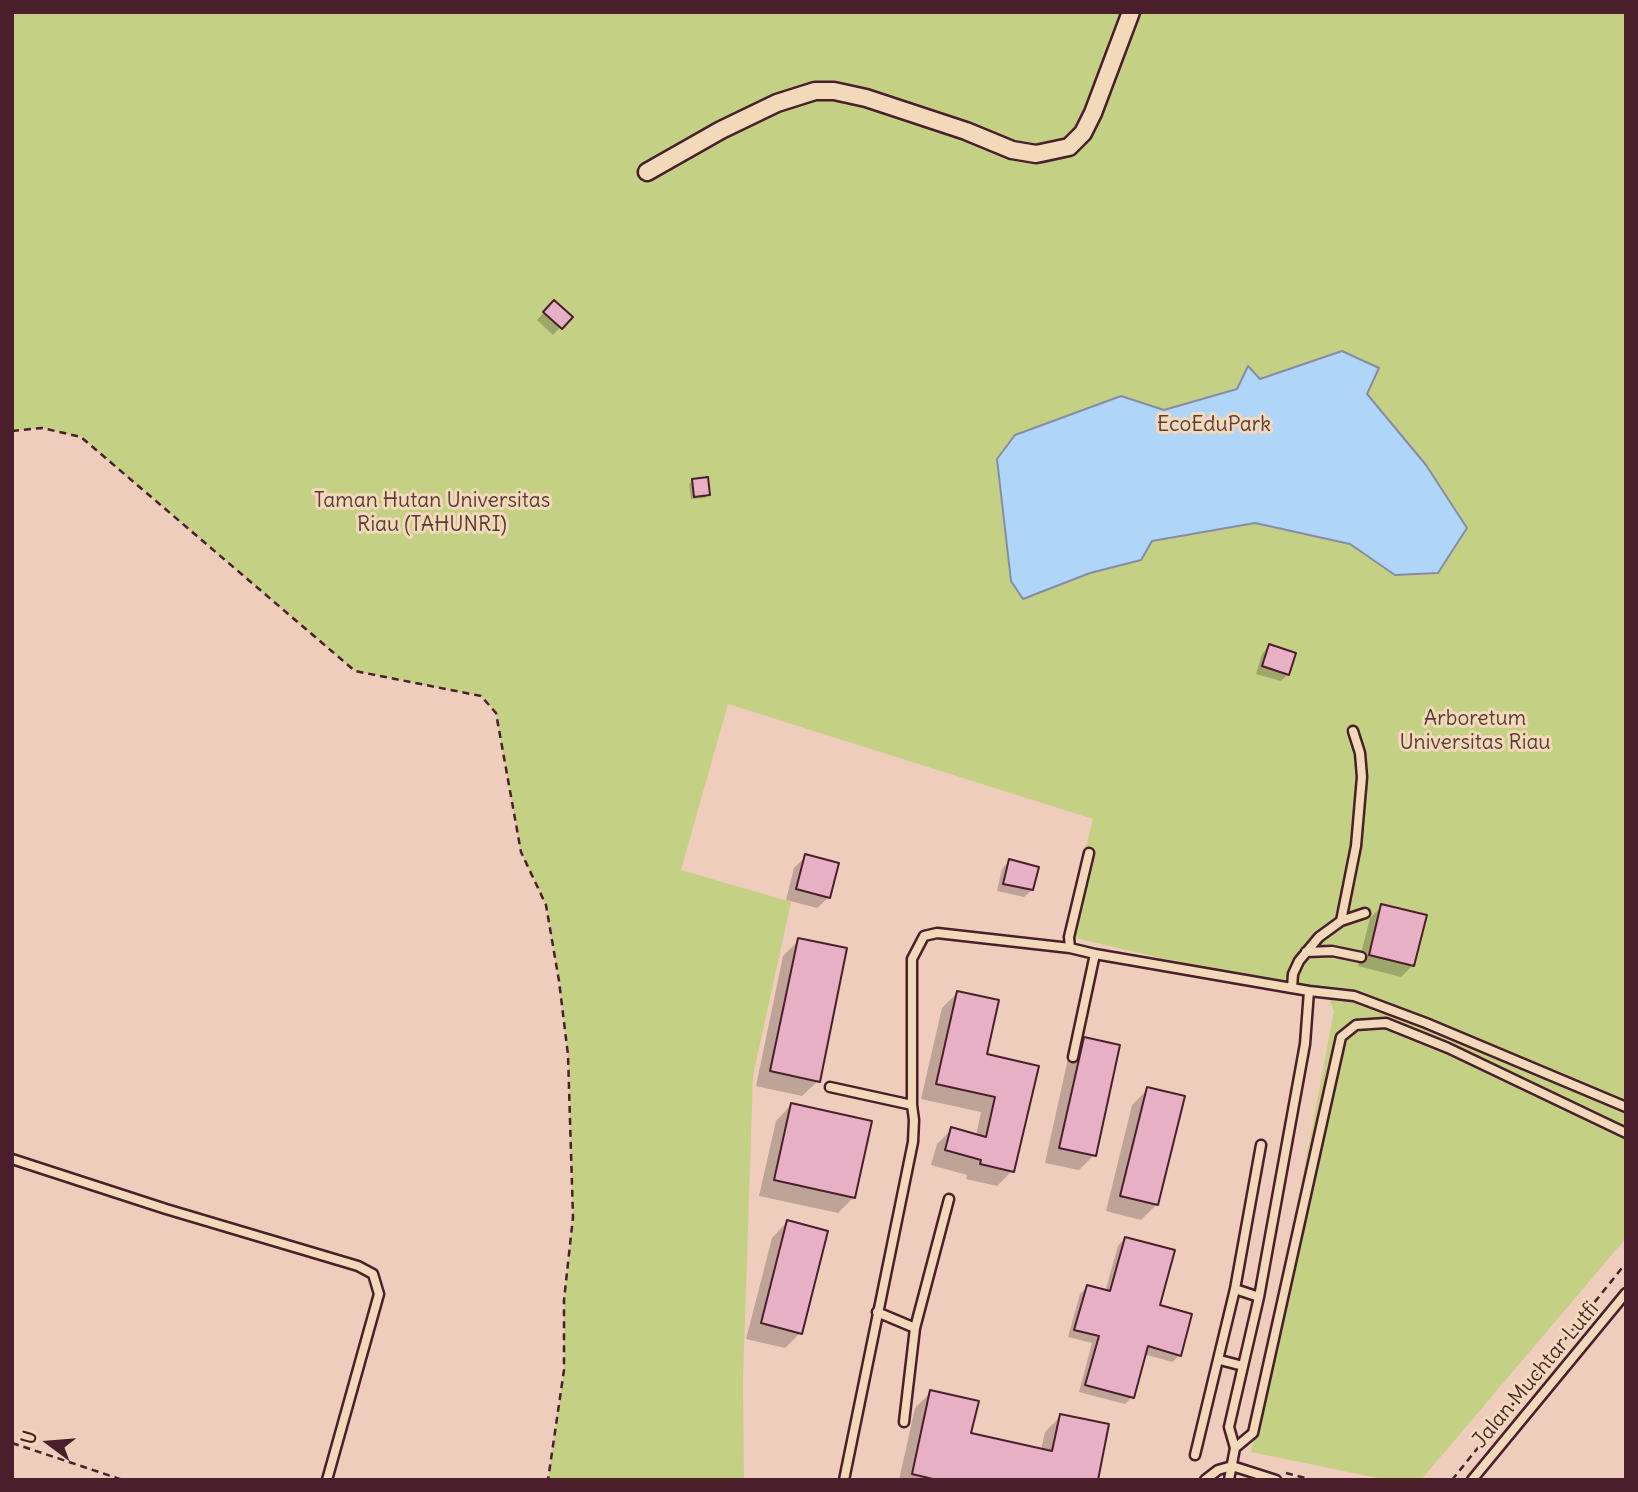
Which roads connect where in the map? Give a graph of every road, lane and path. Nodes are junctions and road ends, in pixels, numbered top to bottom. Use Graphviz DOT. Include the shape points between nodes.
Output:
graph roads {
  1 [pos="1131,12"];
  2 [pos="647,173"];
  3 [pos="12,431"];
  4 [pos="1353,731"];
  5 [pos="1089,853"];
  6 [pos="1365,913"];
  7 [pos="1341,921"];
  8 [pos="1070,948"];
  9 [pos="1306,952"];
  10 [pos="1095,954"];
  11 [pos="1361,957"];
  12 [pos="1292,988"];
  13 [pos="1308,991"];
  14 [pos="1073,1056"];
  15 [pos="830,1087"];
  16 [pos="912,1105"];
  17 [pos="1626,1107"];
  18 [pos="1626,1133"];
  19 [pos="1261,1145"];
  20 [pos="12,1159"];
  21 [pos="949,1199"];
  22 [pos="1626,1263"];
  23 [pos="1235,1289"];
  24 [pos="1626,1293"];
  25 [pos="1259,1297"];
  26 [pos="1615,1307"];
  27 [pos="1626,1311"];
  28 [pos="877,1312"];
  29 [pos="915,1328"];
  30 [pos="1220,1360"];
  31 [pos="1243,1366"];
  32 [pos="904,1422"];
  33 [pos="12,1443"];
  34 [pos="1236,1448"];
  35 [pos="1195,1455"];
  36 [pos="1232,1466"];
  37 [pos="123,1480"];
  38 [pos="327,1480"];
  39 [pos="548,1480"];
  40 [pos="844,1480"];
  41 [pos="1205,1480"];
  42 [pos="1229,1480"];
  43 [pos="1276,1480"];
  44 [pos="1452,1480"];
  45 [pos="1472,1480"];
  1 -- 2 [label="street" via="1093,113 1069,147 1036,154 1012,150 866,99 815,91 743,119"];
  3 -- 39 [label="path" via="42,428 81,437 355,671 481,696 496,713 521,852 546,905 568,1055 573,1217 564,1300 564,1370"];
  4 -- 7 [label="lane" via="1362,777 1356,846"];
  5 -- 8 [label="lane" via="1070,929"];
  6 -- 7 [label="lane"];
  7 -- 9 [label="lane"];
  8 -- 10 [label="lane"];
  8 -- 16 [label="lane" via="937,933 923,936 912,959"];
  9 -- 11 [label="lane"];
  9 -- 12 [label="lane" via="1293,974"];
  10 -- 12 [label="lane"];
  10 -- 14 [label="lane"];
  12 -- 13 [label="lane"];
  13 -- 17 [label="lane" via="1354,996"];
  13 -- 25 [label="lane" via="1305,1044"];
  15 -- 16 [label="lane"];
  16 -- 28 [label="lane" via="913,1142"];
  18 -- 34 [label="lane" via="1385,1023 1356,1025 1341,1037 1252,1433"];
  19 -- 23 [label="lane"];
  20 -- 38 [label="lane" via="373,1274 379,1294"];
  21 -- 29 [label="lane"];
  22 -- 44 [label="path"];
  23 -- 25 [label="lane"];
  23 -- 30 [label="lane"];
  24 -- 26 [label="lane, Jalan Muchtar Lutfi"];
  25 -- 31 [label="lane"];
  26 -- 27 [label="lane"];
  26 -- 45 [label="lane, Jalan Muchtar Lutfi"];
  28 -- 29 [label="lane"];
  28 -- 40 [label="lane"];
  29 -- 32 [label="lane"];
  30 -- 31 [label="lane"];
  30 -- 35 [label="lane"];
  31 -- 34 [label="lane" via="1229,1427"];
  33 -- 37 [label="path"];
  34 -- 36 [label="lane"];
  36 -- 41 [label="lane"];
  36 -- 42 [label="lane"];
  36 -- 43 [label="lane"];
}
